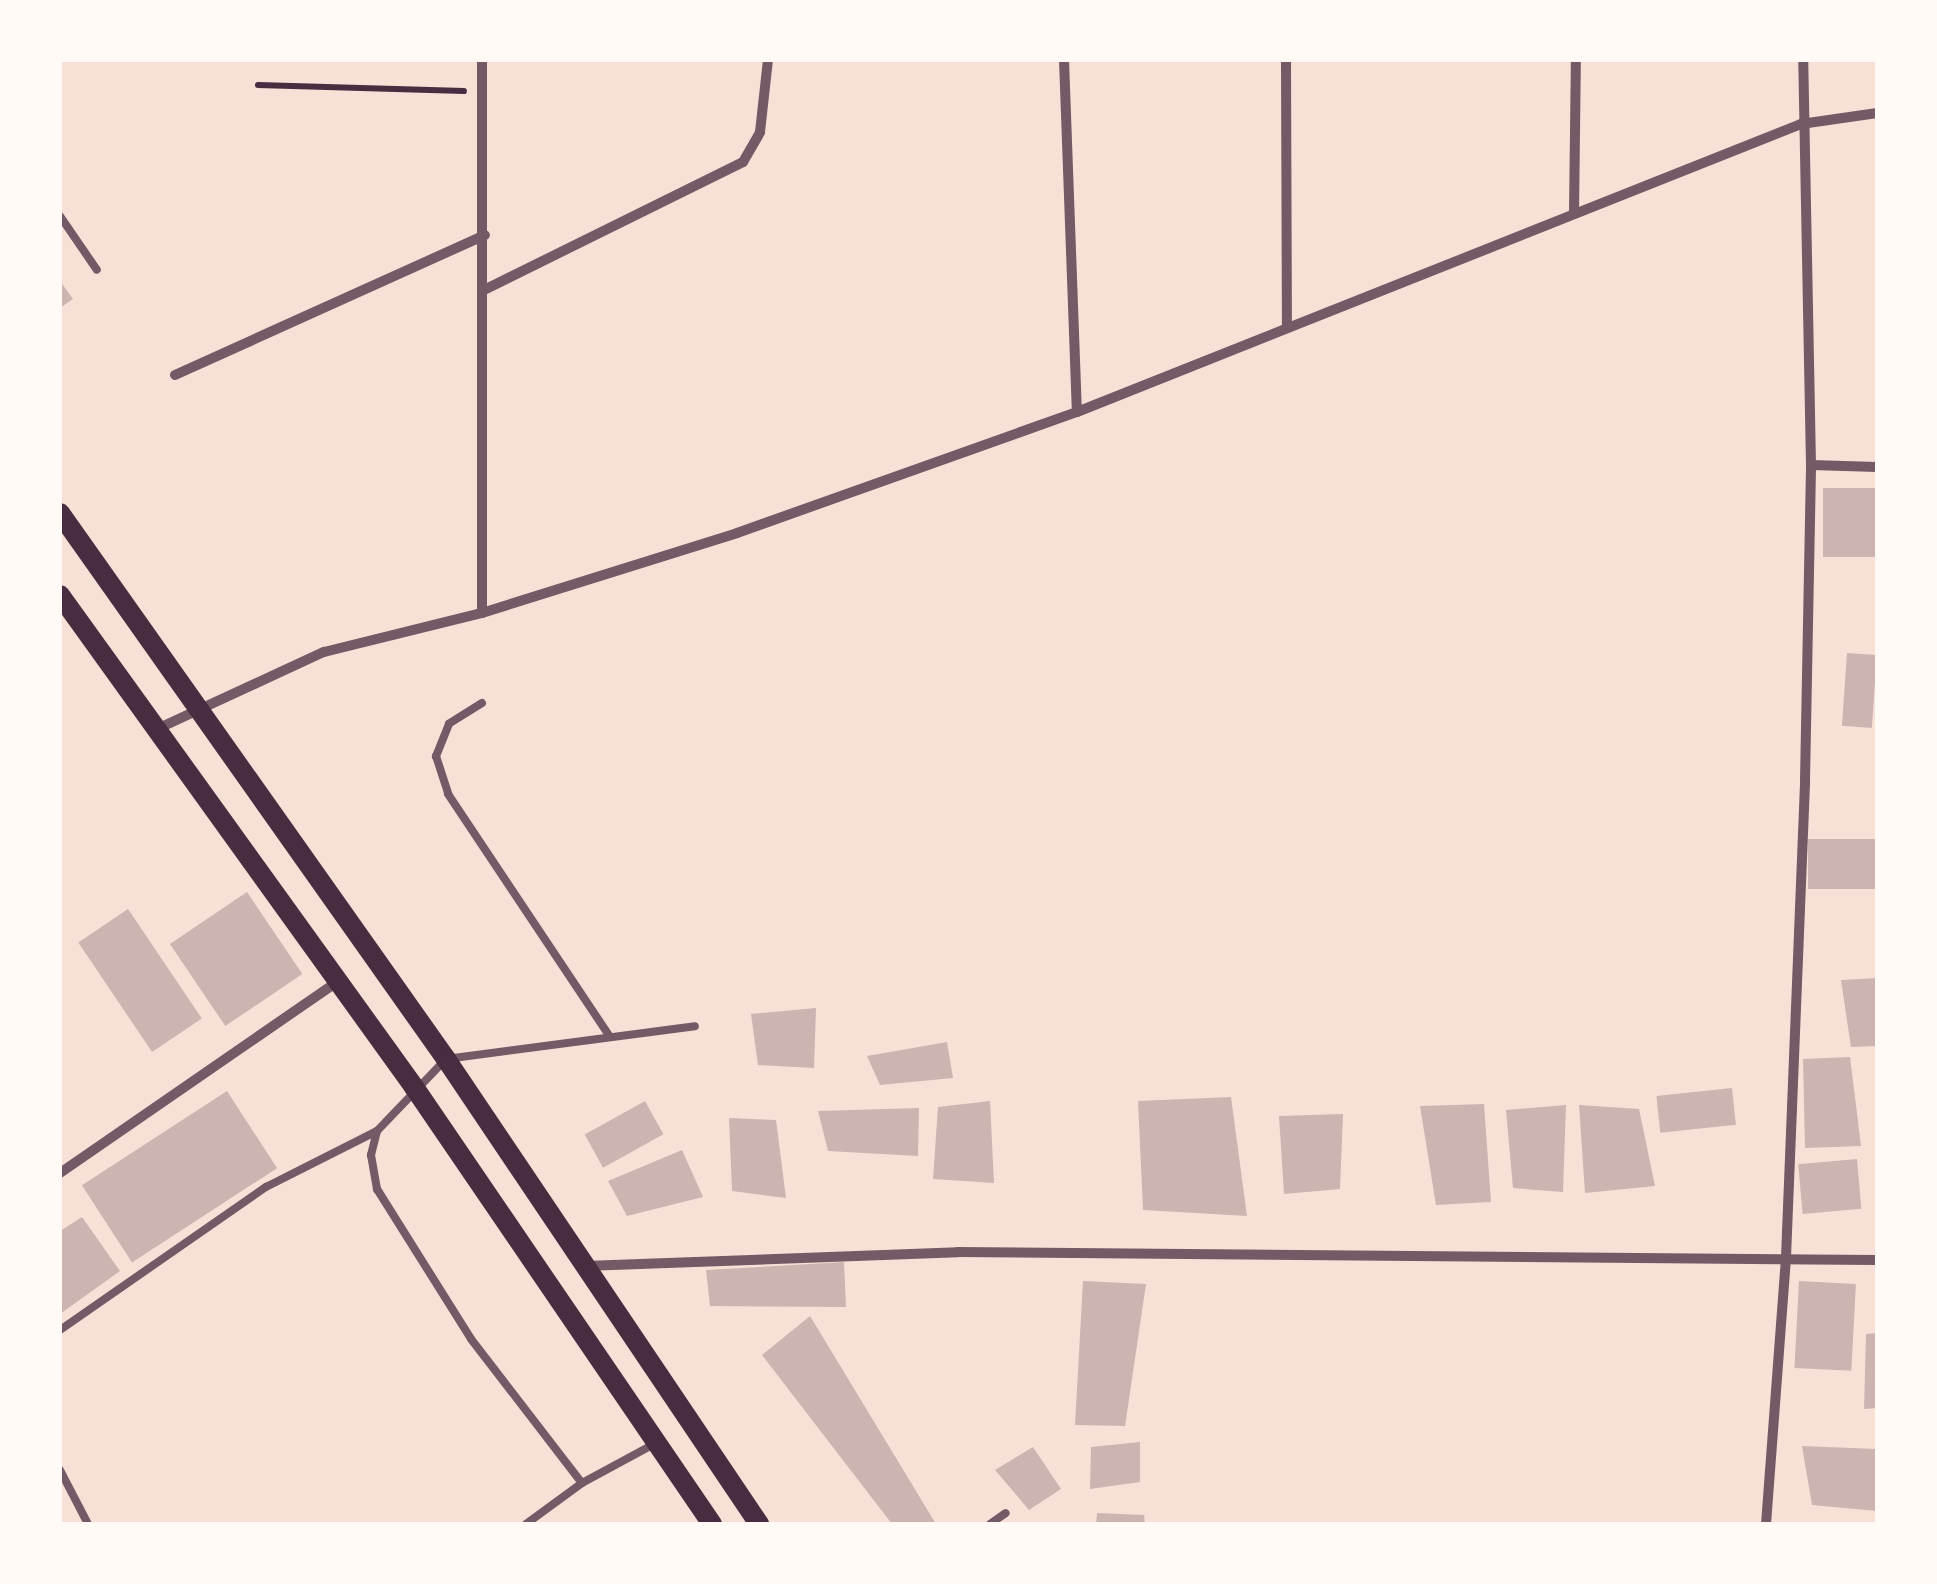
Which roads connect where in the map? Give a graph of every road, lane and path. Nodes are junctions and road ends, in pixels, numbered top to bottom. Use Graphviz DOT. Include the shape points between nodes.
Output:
graph roads {
  1 [pos="482,60"];
  2 [pos="768,60"];
  3 [pos="1064,60"];
  4 [pos="1286,60"];
  5 [pos="1576,60"];
  6 [pos="1803,60"];
  7 [pos="258,84"];
  8 [pos="480,92"];
  9 [pos="1877,112"];
  10 [pos="1801,124"];
  11 [pos="1574,214"];
  12 [pos="60,216"];
  13 [pos="485,235"];
  14 [pos="98,270"];
  15 [pos="484,290"];
  16 [pos="1287,328"];
  17 [pos="175,375"];
  18 [pos="1077,412"];
  19 [pos="1811,465"];
  20 [pos="1877,467"];
  21 [pos="60,513"];
  22 [pos="60,595"];
  23 [pos="482,613"];
  24 [pos="482,703"];
  25 [pos="194,707"];
  26 [pos="157,729"];
  27 [pos="335,984"];
  28 [pos="695,1026"];
  29 [pos="609,1035"];
  30 [pos="446,1059"];
  31 [pos="414,1087"];
  32 [pos="377,1131"];
  33 [pos="60,1173"];
  34 [pos="1786,1257"];
  35 [pos="1877,1260"];
  36 [pos="584,1266"];
  37 [pos="60,1330"];
  38 [pos="655,1444"];
  39 [pos="60,1470"];
  40 [pos="582,1483"];
  41 [pos="1006,1512"];
  42 [pos="88,1524"];
  43 [pos="526,1524"];
  44 [pos="712,1524"];
  45 [pos="759,1524"];
  46 [pos="990,1524"];
  47 [pos="1766,1524"];
  1 -- 8 [label="street"];
  2 -- 15 [label="street" via="760,132 743,162"];
  3 -- 18 [label="street"];
  4 -- 16 [label="street"];
  5 -- 11 [label="street"];
  6 -- 10 [label="street"];
  7 -- 8 [label="path"];
  8 -- 13 [label="street"];
  9 -- 10 [label="street"];
  10 -- 11 [label="street"];
  10 -- 19 [label="street"];
  11 -- 16 [label="street"];
  12 -- 14 [label="lane"];
  13 -- 15 [label="street"];
  13 -- 17 [label="street"];
  15 -- 23 [label="street"];
  16 -- 18 [label="street"];
  18 -- 23 [label="street" via="737,533"];
  19 -- 20 [label="street"];
  19 -- 34 [label="street"];
  21 -- 25 [label="main road"];
  22 -- 26 [label="main road"];
  23 -- 25 [label="street" via="324,652"];
  24 -- 29 [label="lane" via="448,724 436,756 448,794"];
  25 -- 26 [label="street"];
  25 -- 30 [label="main road"];
  26 -- 27 [label="main road"];
  27 -- 31 [label="main road"];
  27 -- 33 [label="street"];
  28 -- 29 [label="lane"];
  29 -- 30 [label="lane"];
  30 -- 31 [label="lane"];
  30 -- 36 [label="main road"];
  31 -- 32 [label="lane"];
  31 -- 38 [label="main road"];
  32 -- 37 [label="lane" via="266,1187"];
  32 -- 40 [label="lane" via="371,1155 376,1189 471,1340"];
  34 -- 35 [label="street"];
  34 -- 36 [label="street" via="958,1252"];
  34 -- 47 [label="street"];
  36 -- 45 [label="main road"];
  38 -- 40 [label="lane"];
  38 -- 44 [label="main road"];
  39 -- 42 [label="lane"];
  40 -- 43 [label="lane"];
  41 -- 46 [label="lane"];
}
